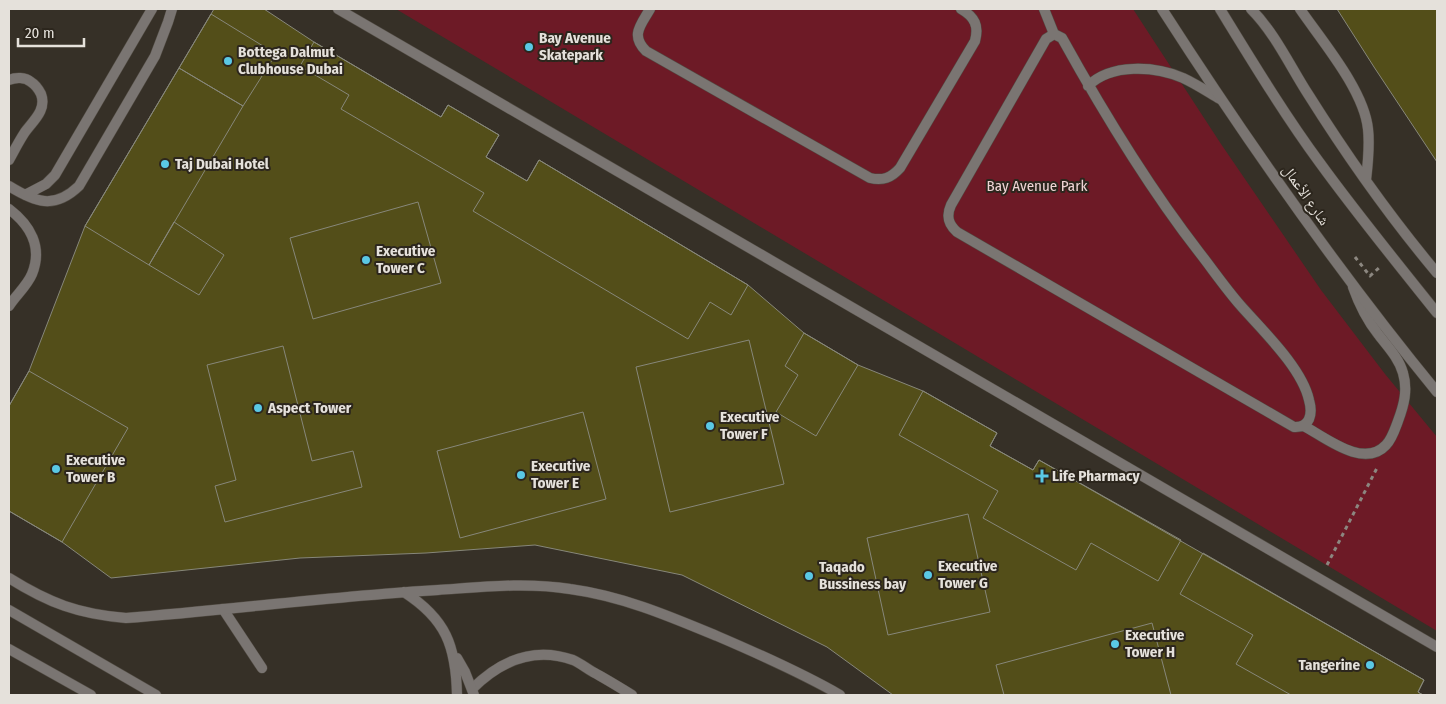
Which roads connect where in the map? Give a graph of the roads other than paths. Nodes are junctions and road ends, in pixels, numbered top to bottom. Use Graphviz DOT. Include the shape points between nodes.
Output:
graph roads {
  1 [pos="152,9"];
  2 [pos="172,9"];
  3 [pos="338,9"];
  4 [pos="650,9"];
  5 [pos="961,9"];
  6 [pos="1044,9"];
  7 [pos="1162,9"];
  8 [pos="1220,9"];
  9 [pos="1251,9"];
  10 [pos="1300,9"];
  11 [pos="1054,34"];
  12 [pos="9,80"];
  13 [pos="1088,86"];
  14 [pos="1220,99"];
  15 [pos="9,160"];
  16 [pos="1366,180"];
  17 [pos="9,186"];
  18 [pos="24,195"];
  19 [pos="9,209"];
  20 [pos="1437,273"];
  21 [pos="1352,284"];
  22 [pos="9,306"];
  23 [pos="1437,313"];
  24 [pos="1437,392"];
  25 [pos="1304,426"];
  26 [pos="9,578"];
  27 [pos="404,592"];
  28 [pos="223,609"];
  29 [pos="9,610"];
  30 [pos="1437,647"];
  31 [pos="9,649"];
  32 [pos="452,650"];
  33 [pos="262,668"];
  34 [pos="473,692"];
  35 [pos="91,695"];
  36 [pos="156,695"];
  37 [pos="458,695"];
  38 [pos="632,695"];
  39 [pos="840,695"];
  1 -- 18 [label="street" via="55,175 46,184"];
  2 -- 18 [label="street" via="155,56 79,186 53,201 35,200"];
  3 -- 30 [label="street"];
  4 -- 5 [label="street" via="637,37 646,51 862,174 878,180 887,179 900,168 975,41 976,23"];
  6 -- 11 [label="street"];
  7 -- 14 [label="street, شارع الأعمال"];
  8 -- 23 [label="street, شارع الأعمال" via="1318,161"];
  9 -- 16 [label="street"];
  10 -- 16 [label="street" via="1350,81 1365,111 1370,145"];
  11 -- 13 [label="street" via="1062,38"];
  11 -- 25 [label="street" via="1046,39 951,205 948,219 951,226 1294,427"];
  12 -- 15 [label="street" via="22,78 31,81 38,88 42,108"];
  13 -- 14 [label="street" via="1101,75 1134,69 1151,70 1183,78"];
  13 -- 25 [label="street" via="1122,142 1198,251 1301,380 1311,409 1309,422"];
  14 -- 21 [label="street, شارع الأعمال"];
  16 -- 20 [label="street"];
  17 -- 18 [label="street"];
  19 -- 22 [label="street" via="30,230 36,259 32,274"];
  21 -- 24 [label="street, شارع الأعمال"];
  21 -- 25 [label="street" via="1367,318 1403,372 1406,384 1403,408 1387,445 1364,455 1352,452"];
  26 -- 28 [label="street" via="51,602 100,616 126,618"];
  27 -- 28 [label="street"];
  27 -- 32 [label="street" via="434,616"];
  27 -- 39 [label="street" via="535,585 603,595 636,604 728,641"];
  28 -- 33 [label="street"];
  29 -- 36 [label="street"];
  31 -- 35 [label="street"];
  32 -- 34 [label="street"];
  32 -- 37 [label="street"];
  34 -- 38 [label="street" via="501,665 537,655 574,660"];
}
